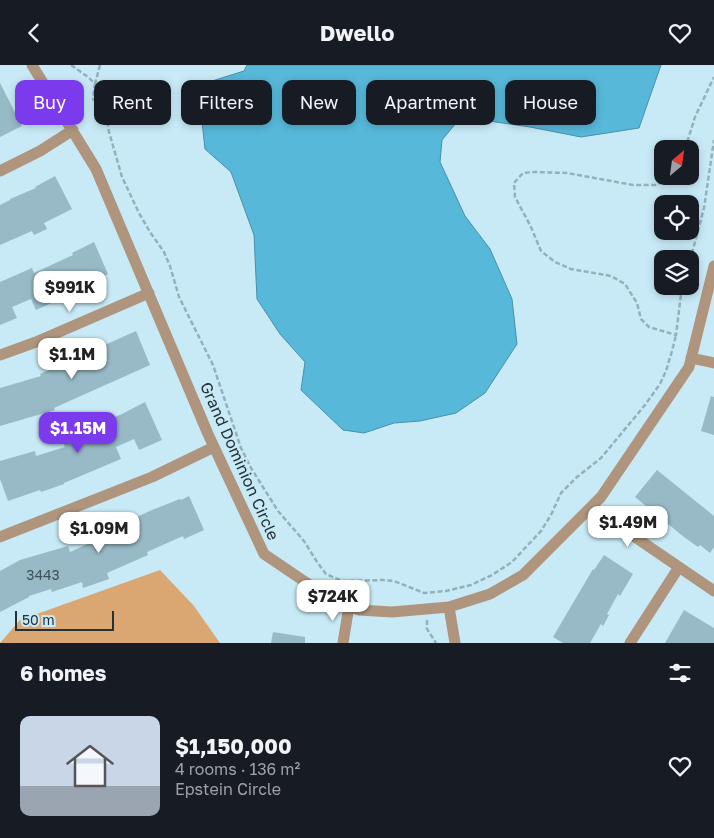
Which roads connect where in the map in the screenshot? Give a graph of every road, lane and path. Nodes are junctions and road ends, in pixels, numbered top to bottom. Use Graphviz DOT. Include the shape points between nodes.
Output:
graph roads {
  1 [pos="32,65"];
  2 [pos="71,65"];
  3 [pos="100,65"];
  4 [pos="714,77"];
  5 [pos="96,80"];
  6 [pos="94,83"];
  7 [pos="108,125"];
  8 [pos="73,130"];
  9 [pos="688,140"];
  10 [pos="714,140"];
  11 [pos="0,171"];
  12 [pos="654,185"];
  13 [pos="693,250"];
  14 [pos="714,267"];
  15 [pos="149,293"];
  16 [pos="681,295"];
  17 [pos="676,335"];
  18 [pos="0,355"];
  19 [pos="691,358"];
  20 [pos="714,363"];
  21 [pos="214,447"];
  22 [pos="591,507"];
  23 [pos="0,537"];
  24 [pos="679,567"];
  25 [pos="714,591"];
  26 [pos="349,606"];
  27 [pos="449,607"];
  28 [pos="343,643"];
  29 [pos="455,643"];
  30 [pos="630,643"];
  1 -- 8 [label="street, Grand Dominion Circle"];
  2 -- 6 [label="path"];
  3 -- 5 [label="path"];
  4 -- 9 [label="path"];
  7 -- 17 [label="path" via="122,177 142,219 170,265 179,297 213,365 251,468 278,511 326,574 343,581 394,581 424,593 446,591 471,585 512,562 541,531 561,493 602,458 645,405 666,371"];
  8 -- 11 [label="street"];
  8 -- 15 [label="street, Grand Dominion Circle" via="96,169"];
  10 -- 13 [label="path" via="704,207"];
  12 -- 17 [label="path" via="633,185 567,173 534,172 523,173 514,183 515,197 541,251 571,269 610,276 625,284 637,303 641,319 649,327"];
  14 -- 19 [label="street, Grand Dominion Circle"];
  15 -- 18 [label="street" via="36,343"];
  15 -- 21 [label="street, Grand Dominion Circle"];
  16 -- 17 [label="path"];
  19 -- 20 [label="street"];
  19 -- 22 [label="street, Grand Dominion Circle" via="689,367"];
  21 -- 23 [label="street" via="152,477"];
  21 -- 26 [label="street, Grand Dominion Circle" via="264,554 329,598"];
  22 -- 24 [label="street"];
  22 -- 27 [label="street, Grand Dominion Circle" via="523,575 490,594"];
  24 -- 25 [label="street"];
  24 -- 30 [label="street"];
  26 -- 27 [label="street, Grand Dominion Circle" via="359,610 392,612"];
  26 -- 28 [label="street"];
  27 -- 29 [label="street"];
}
